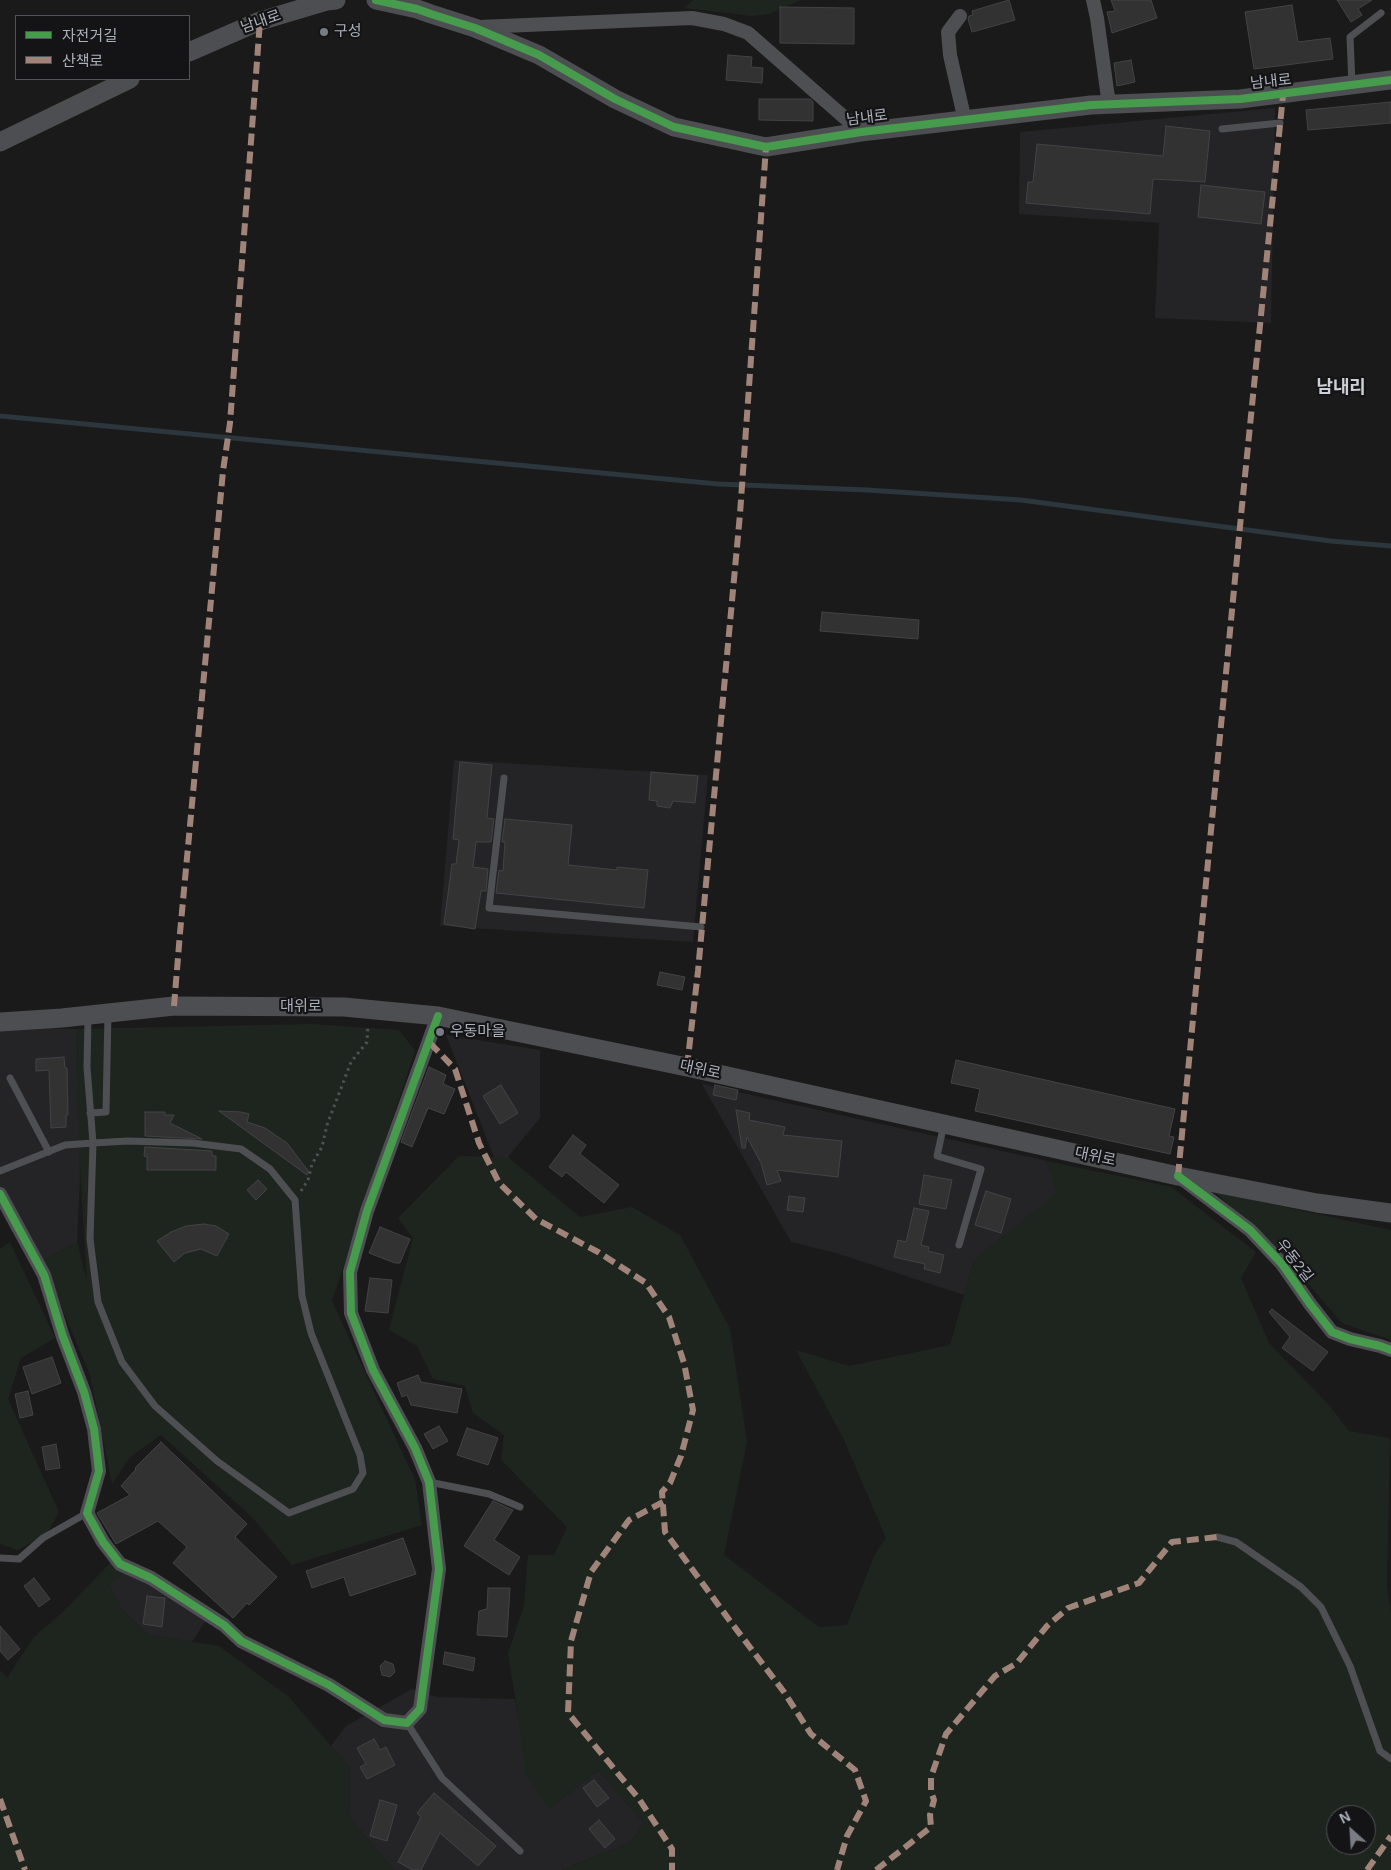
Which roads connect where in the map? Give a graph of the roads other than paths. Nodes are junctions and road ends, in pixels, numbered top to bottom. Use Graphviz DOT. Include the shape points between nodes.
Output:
graph roads {
  1 [pos="336,0"];
  2 [pos="376,0"];
  3 [pos="1093,0"];
  4 [pos="407,3"];
  5 [pos="1381,13"];
  6 [pos="960,16"];
  7 [pos="475,28"];
  8 [pos="190,52"];
  9 [pos="128,80"];
  10 [pos="1391,80"];
  11 [pos="1352,85"];
  12 [pos="1109,105"];
  13 [pos="965,121"];
  14 [pos="1280,123"];
  15 [pos="1222,130"];
  16 [pos="861,132"];
  17 [pos="0,142"];
  18 [pos="504,778"];
  19 [pos="701,927"];
  20 [pos="108,1013"];
  21 [pos="88,1015"];
  22 [pos="438,1016"];
  23 [pos="0,1022"];
  24 [pos="10,1078"];
  25 [pos="90,1113"];
  26 [pos="944,1124"];
  27 [pos="93,1143"];
  28 [pos="49,1152"];
  29 [pos="0,1171"];
  30 [pos="1178,1176"];
  31 [pos="0,1194"];
  32 [pos="1391,1213"];
  33 [pos="959,1245"];
  34 [pos="1391,1350"];
  35 [pos="429,1482"];
  36 [pos="520,1508"];
  37 [pos="87,1513"];
  38 [pos="1217,1537"];
  39 [pos="0,1558"];
  40 [pos="407,1723"];
  41 [pos="1391,1759"];
  42 [pos="520,1851"];
  1 -- 8 [label="main road, 남내로" via="260,21"];
  2 -- 4 [label="main road, 남내로"];
  3 -- 12 [label="street"];
  4 -- 7 [label="main road, 남내로"];
  5 -- 11 [label="lane" via="1350,37"];
  6 -- 13 [label="street" via="948,32"];
  7 -- 16 [label="main road, 남내로" via="539,54 615,99 674,127 766,147"];
  7 -- 16 [label="street" via="692,18 724,24 748,33"];
  9 -- 17 [label="main road"];
  10 -- 11 [label="main road, 남내로"];
  11 -- 12 [label="main road, 남내로" via="1240,99"];
  12 -- 13 [label="main road, 남내로"];
  13 -- 16 [label="main road, 남내로"];
  14 -- 15 [label="lane"];
  18 -- 19 [label="lane" via="489,908"];
  20 -- 21 [label="main road, 대위로"];
  20 -- 22 [label="main road, 대위로" via="174,1006 344,1007"];
  20 -- 25 [label="lane" via="106,1112"];
  21 -- 23 [label="main road, 대위로"];
  21 -- 25 [label="lane"];
  22 -- 26 [label="main road, 대위로"];
  22 -- 35 [label="street" via="367,1211 350,1272 351,1314 373,1370 415,1448"];
  24 -- 28 [label="lane"];
  25 -- 27 [label="lane"];
  26 -- 30 [label="main road, 대위로"];
  26 -- 33 [label="lane" via="937,1156 981,1170"];
  27 -- 27 [label="lane" via="193,1143 241,1149 270,1169 295,1200 302,1296 311,1333 357,1448 363,1473 353,1489 289,1514 217,1461 155,1406 122,1362 98,1302 90,1239"];
  27 -- 28 [label="lane" via="65,1144"];
  28 -- 29 [label="lane"];
  30 -- 32 [label="main road, 대위로" via="1317,1203"];
  30 -- 34 [label="street, 우동2길" via="1250,1230 1282,1264 1332,1332"];
  31 -- 37 [label="street" via="44,1275 84,1392 99,1471"];
  35 -- 36 [label="lane" via="489,1494"];
  35 -- 40 [label="street" via="439,1570 420,1709"];
  37 -- 39 [label="lane" via="43,1538 19,1560"];
  37 -- 40 [label="street" via="120,1564 151,1578 224,1625 241,1641 329,1685 384,1720"];
  38 -- 41 [label="lane" via="1236,1542 1301,1587 1321,1607 1350,1666 1380,1751"];
  40 -- 42 [label="lane" via="442,1778"];
}
